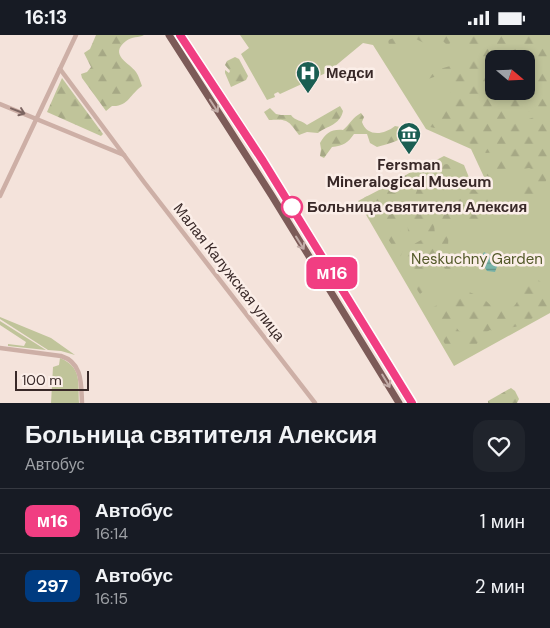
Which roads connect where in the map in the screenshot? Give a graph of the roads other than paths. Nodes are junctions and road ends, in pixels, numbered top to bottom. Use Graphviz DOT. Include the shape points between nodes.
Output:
graph roads {
  1 [pos="76,35"];
  2 [pos="169,35"];
  3 [pos="180,35"];
  4 [pos="60,69"];
  5 [pos="0,104"];
  6 [pos="37,118"];
  7 [pos="125,155"];
  8 [pos="0,196"];
  9 [pos="0,348"];
  10 [pos="82,403"];
  11 [pos="315,403"];
  12 [pos="399,403"];
  13 [pos="412,403"];
  1 -- 4 [label="street"];
  2 -- 12 [label="main road, one-way"];
  3 -- 13 [label="main road" via="263,161"];
  4 -- 6 [label="street"];
  4 -- 7 [label="street, Малая Калужская улица"];
  5 -- 6 [label="street, one-way"];
  6 -- 7 [label="street"];
  6 -- 8 [label="street"];
  7 -- 11 [label="street, Малая Калужская улица"];
  9 -- 10 [label="street" via="68,358 78,369"];
}
